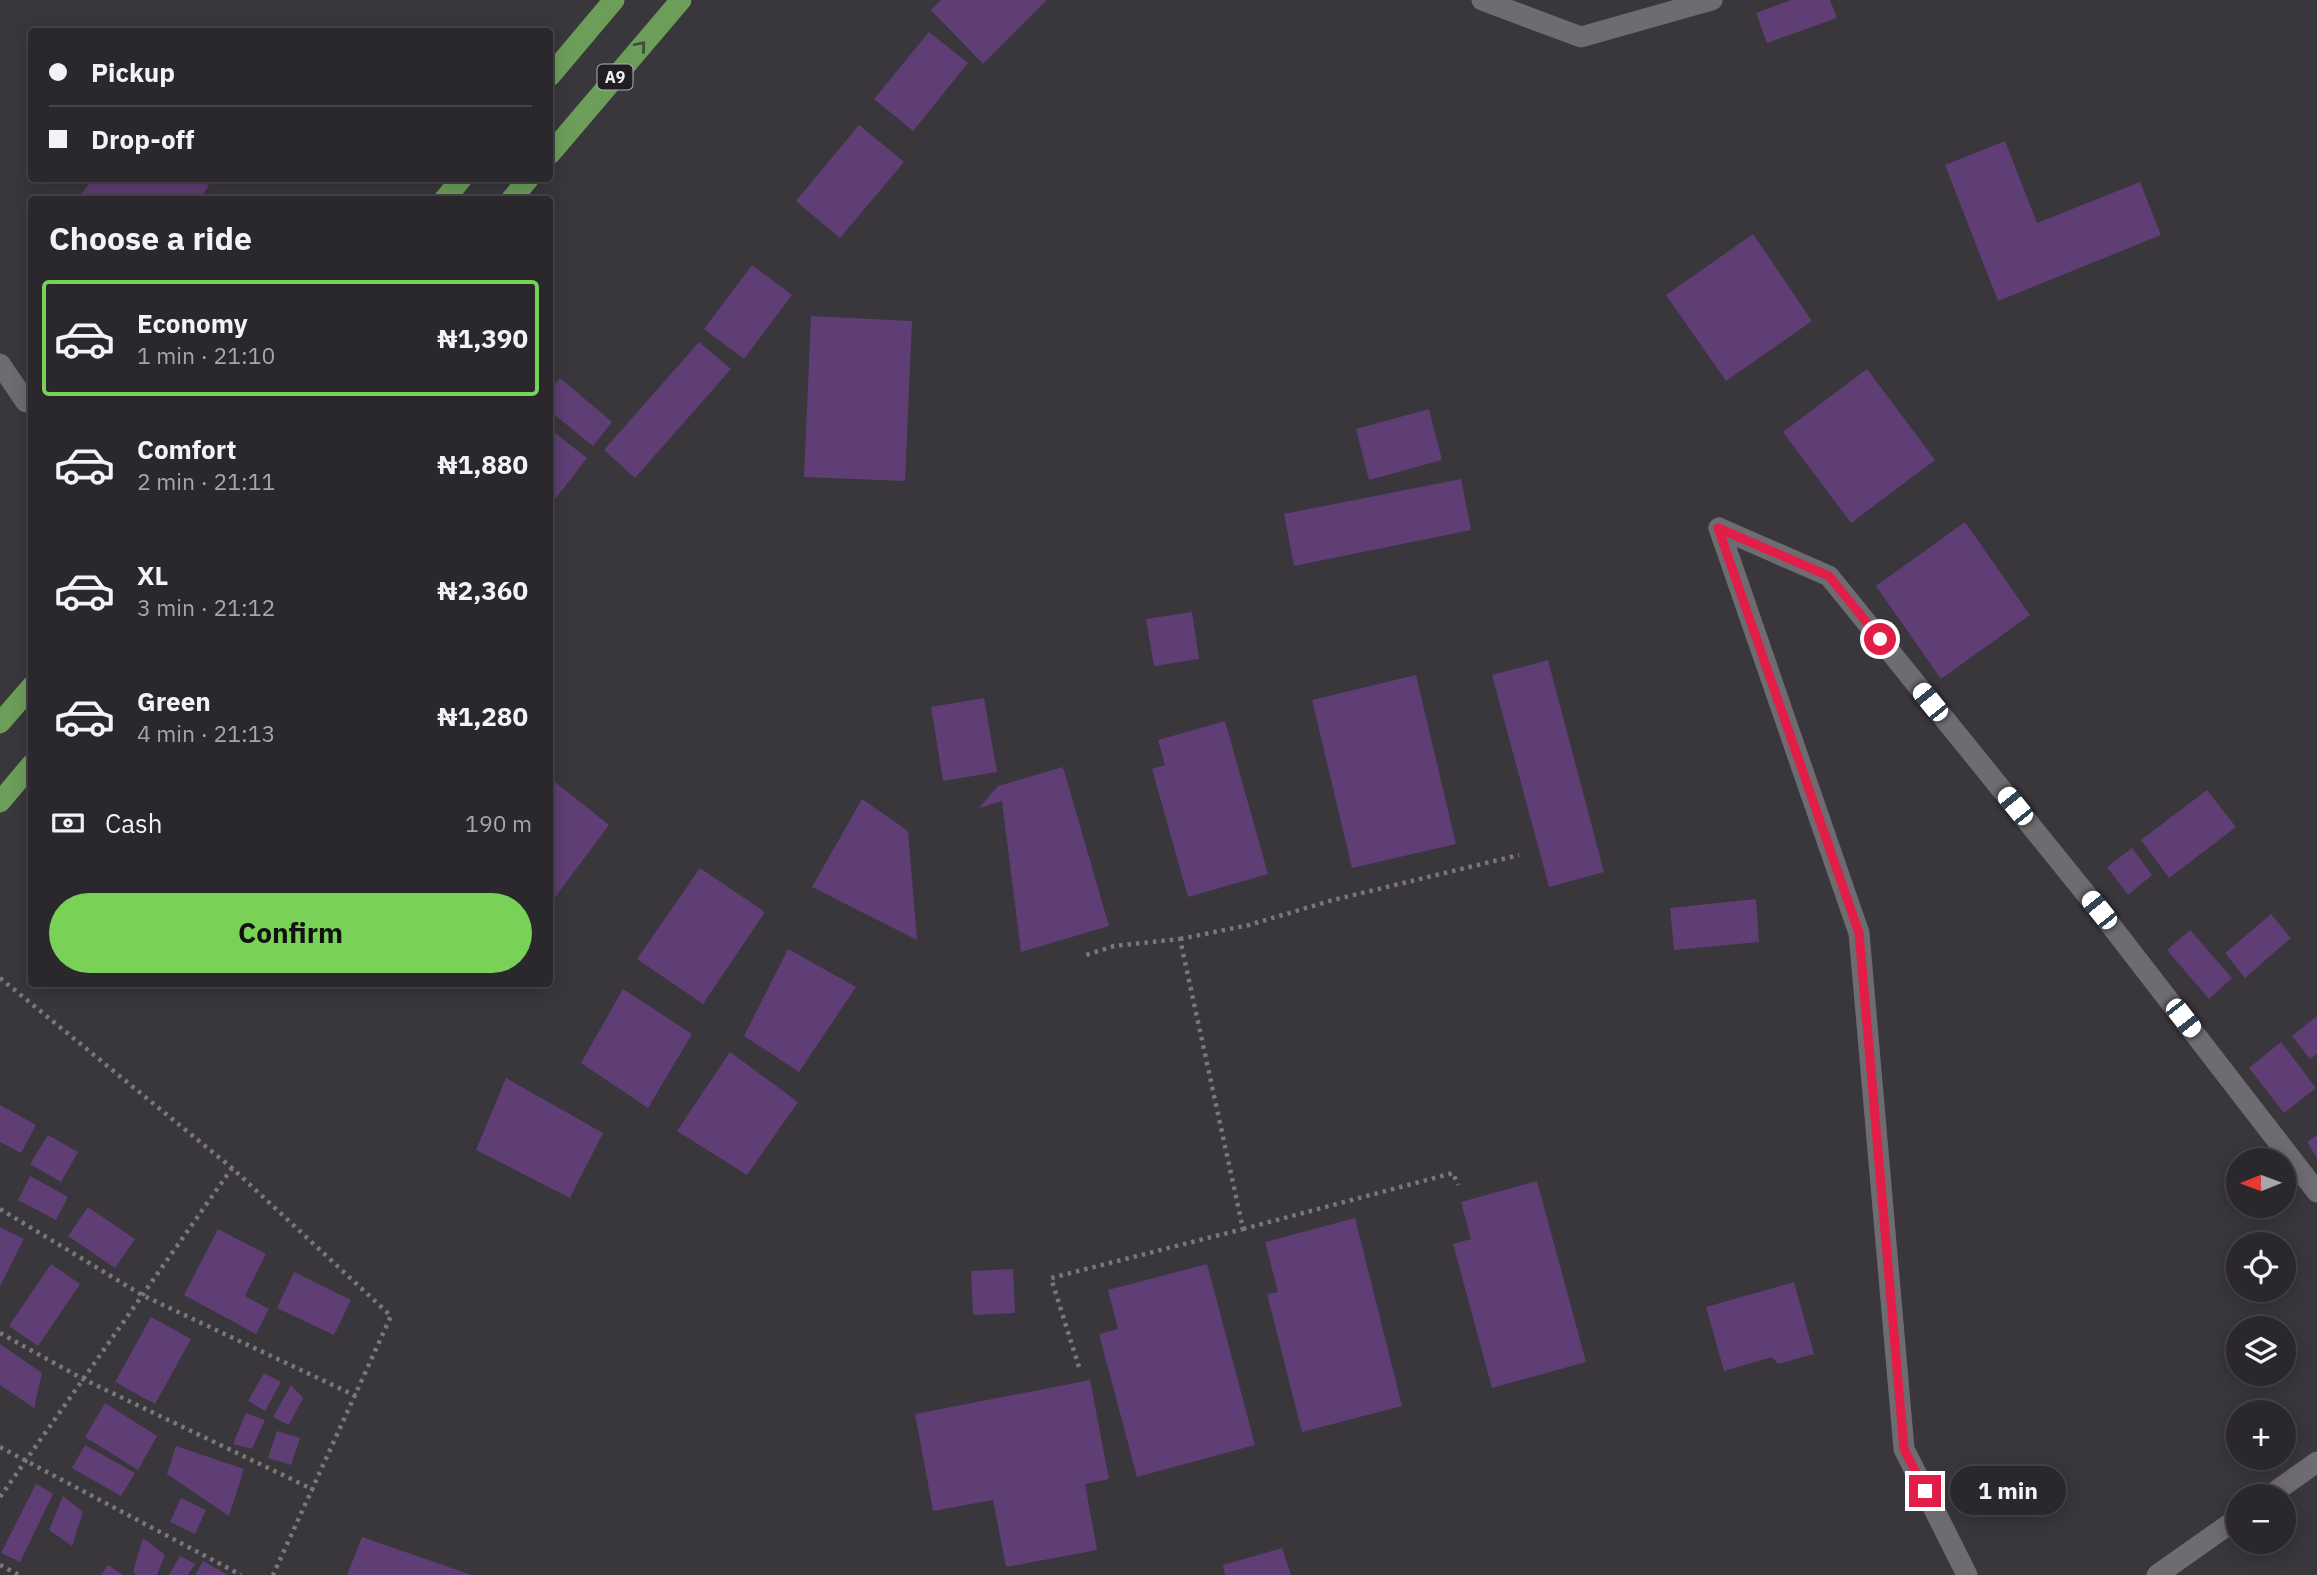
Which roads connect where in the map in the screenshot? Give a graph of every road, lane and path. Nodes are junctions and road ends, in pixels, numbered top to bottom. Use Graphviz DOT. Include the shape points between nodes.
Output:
graph roads {
  1 [pos="614,0"];
  2 [pos="681,0"];
  3 [pos="1482,0"];
  4 [pos="1712,0"];
  5 [pos="553,71"];
  6 [pos="553,150"];
  7 [pos="459,182"];
  8 [pos="526,182"];
  9 [pos="447,196"];
  10 [pos="514,196"];
  11 [pos="0,363"];
  12 [pos="26,402"];
  13 [pos="28,691"];
  14 [pos="0,723"];
  15 [pos="28,769"];
  16 [pos="0,802"];
  17 [pos="1519,855"];
  18 [pos="1180,939"];
  19 [pos="1083,956"];
  20 [pos="0,978"];
  21 [pos="232,1168"];
  22 [pos="1458,1185"];
  23 [pos="2317,1192"];
  24 [pos="0,1209"];
  25 [pos="1242,1229"];
  26 [pos="142,1295"];
  27 [pos="0,1333"];
  28 [pos="1079,1367"];
  29 [pos="83,1379"];
  30 [pos="356,1396"];
  31 [pos="0,1447"];
  32 [pos="25,1461"];
  33 [pos="2317,1462"];
  34 [pos="2286,1484"];
  35 [pos="314,1490"];
  36 [pos="0,1497"];
  37 [pos="2226,1526"];
  38 [pos="0,1565"];
  39 [pos="19,1575"];
  40 [pos="241,1575"];
  41 [pos="273,1575"];
  42 [pos="1966,1575"];
  43 [pos="2157,1575"];
  1 -- 5 [label="highway"];
  6 -- 2 [label="highway, A9, one-way"];
  3 -- 4 [label="street" via="1581,37"];
  7 -- 9 [label="highway"];
  8 -- 10 [label="highway"];
  11 -- 12 [label="street"];
  13 -- 14 [label="highway"];
  15 -- 16 [label="highway"];
  17 -- 18 [label="path"];
  18 -- 19 [label="path" via="1115,946"];
  18 -- 25 [label="path"];
  20 -- 21 [label="path"];
  21 -- 26 [label="path"];
  21 -- 30 [label="path" via="391,1316"];
  22 -- 25 [label="path" via="1453,1173"];
  23 -- 42 [label="street" via="2099,910 1829,576 1718,528 1859,933 1904,1449"];
  24 -- 26 [label="path"];
  25 -- 28 [label="path" via="1051,1278"];
  26 -- 29 [label="path"];
  26 -- 30 [label="path"];
  27 -- 29 [label="path"];
  29 -- 32 [label="path"];
  29 -- 35 [label="path"];
  30 -- 35 [label="path"];
  31 -- 32 [label="path"];
  32 -- 36 [label="path"];
  32 -- 40 [label="path"];
  33 -- 34 [label="street"];
  35 -- 41 [label="path"];
  37 -- 43 [label="street"];
  38 -- 39 [label="path"];
}
